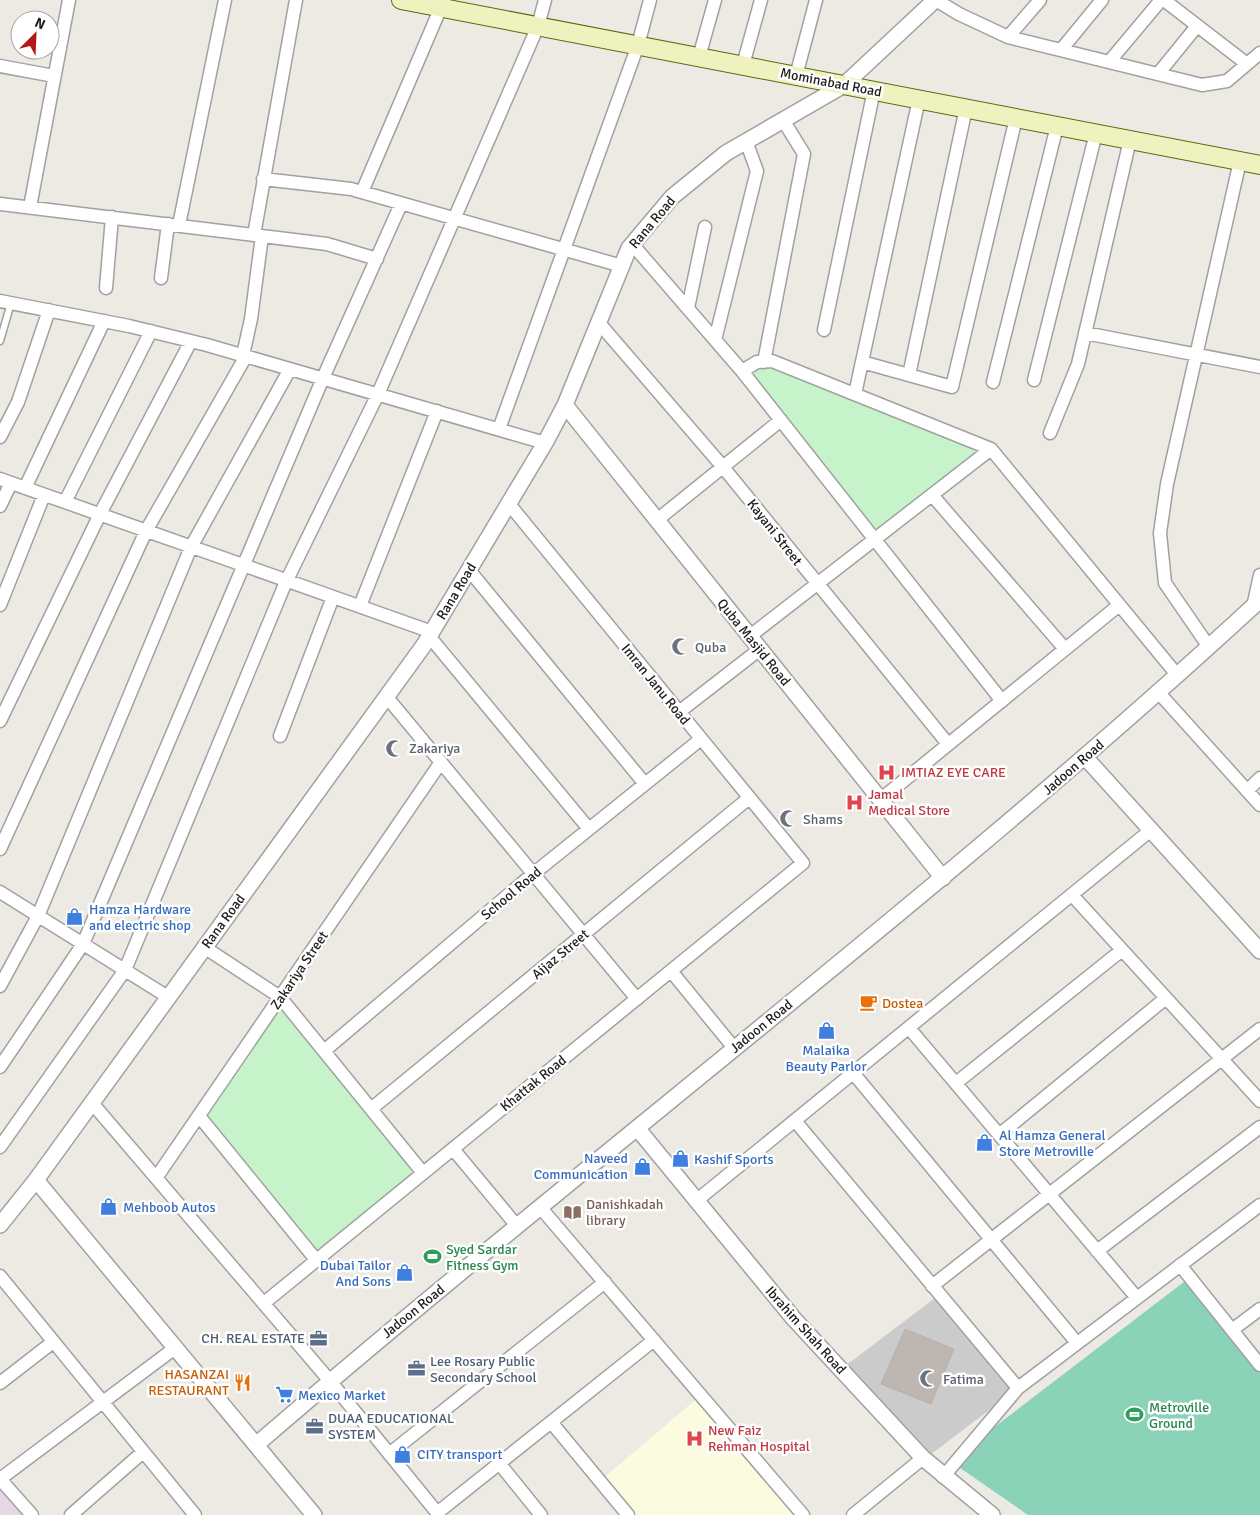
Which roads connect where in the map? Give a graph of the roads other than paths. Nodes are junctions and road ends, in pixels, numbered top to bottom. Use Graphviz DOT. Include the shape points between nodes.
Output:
graph roads {
  1 [pos="69,0"];
  2 [pos="226,0"];
  3 [pos="296,0"];
  4 [pos="401,0"];
  5 [pos="545,0"];
  6 [pos="650,0"];
  7 [pos="715,0"];
  8 [pos="761,0"];
  9 [pos="816,0"];
  10 [pos="935,0"];
  11 [pos="1040,0"];
  12 [pos="1102,0"];
  13 [pos="1162,0"];
  14 [pos="443,4"];
  15 [pos="538,26"];
  16 [pos="1197,26"];
  17 [pos="1008,37"];
  18 [pos="638,45"];
  19 [pos="1061,50"];
  20 [pos="1260,53"];
  21 [pos="699,57"];
  22 [pos="1109,62"];
  23 [pos="1247,64"];
  24 [pos="743,65"];
  25 [pos="0,66"];
  26 [pos="1158,74"];
  27 [pos="54,76"];
  28 [pos="796,76"];
  29 [pos="844,85"];
  30 [pos="874,90"];
  31 [pos="919,99"];
  32 [pos="966,108"];
  33 [pos="1016,118"];
  34 [pos="783,120"];
  35 [pos="1057,126"];
  36 [pos="1096,134"];
  37 [pos="1130,140"];
  38 [pos="746,141"];
  39 [pos="1240,161"];
  40 [pos="1260,165"];
  41 [pos="262,179"];
  42 [pos="362,192"];
  43 [pos="0,204"];
  44 [pos="401,204"];
  45 [pos="30,207"];
  46 [pos="112,217"];
  47 [pos="455,217"];
  48 [pos="173,225"];
  49 [pos="705,227"];
  50 [pos="258,235"];
  51 [pos="632,244"];
  52 [pos="564,249"];
  53 [pos="377,259"];
  54 [pos="622,266"];
  55 [pos="161,278"];
  56 [pos="106,288"];
  57 [pos="5,302"];
  58 [pos="688,308"];
  59 [pos="49,310"];
  60 [pos="104,321"];
  61 [pos="598,323"];
  62 [pos="824,330"];
  63 [pos="151,331"];
  64 [pos="1086,333"];
  65 [pos="715,340"];
  66 [pos="0,341"];
  67 [pos="191,341"];
  68 [pos="245,355"];
  69 [pos="1196,355"];
  70 [pos="764,362"];
  71 [pos="862,362"];
  72 [pos="1260,367"];
  73 [pos="290,369"];
  74 [pos="742,371"];
  75 [pos="909,375"];
  76 [pos="324,378"];
  77 [pos="1034,380"];
  78 [pos="993,382"];
  79 [pos="378,394"];
  80 [pos="855,394"];
  81 [pos="565,405"];
  82 [pos="437,411"];
  83 [pos="781,420"];
  84 [pos="499,429"];
  85 [pos="1050,433"];
  86 [pos="0,437"];
  87 [pos="545,442"];
  88 [pos="991,449"];
  89 [pos="723,467"];
  90 [pos="6,481"];
  91 [pos="25,488"];
  92 [pos="44,494"];
  93 [pos="932,495"];
  94 [pos="65,502"];
  95 [pos="508,504"];
  96 [pos="0,506"];
  97 [pos="100,514"];
  98 [pos="657,520"];
  99 [pos="146,531"];
  100 [pos="875,539"];
  101 [pos="191,547"];
  102 [pos="244,566"];
  103 [pos="469,570"];
  104 [pos="1260,575"];
  105 [pos="286,581"];
  106 [pos="816,584"];
  107 [pos="333,597"];
  108 [pos="0,604"];
  109 [pos="1256,604"];
  110 [pos="360,606"];
  111 [pos="1118,606"];
  112 [pos="430,634"];
  113 [pos="750,636"];
  114 [pos="1209,647"];
  115 [pos="760,649"];
  116 [pos="1065,649"];
  117 [pos="1178,676"];
  118 [pos="1159,693"];
  119 [pos="386,696"];
  120 [pos="1002,701"];
  121 [pos="679,712"];
  122 [pos="0,721"];
  123 [pos="280,736"];
  124 [pos="701,738"];
  125 [pos="948,744"];
  126 [pos="1085,757"];
  127 [pos="441,762"];
  128 [pos="1260,778"];
  129 [pos="645,784"];
  130 [pos="1247,791"];
  131 [pos="749,798"];
  132 [pos="880,800"];
  133 [pos="1260,805"];
  134 [pos="589,829"];
  135 [pos="1150,830"];
  136 [pos="0,848"];
  137 [pos="803,864"];
  138 [pos="533,874"];
  139 [pos="943,878"];
  140 [pos="0,892"];
  141 [pos="1072,895"];
  142 [pos="38,916"];
  143 [pos="584,934"];
  144 [pos="83,944"];
  145 [pos="204,947"];
  146 [pos="1122,950"];
  147 [pos="1260,951"];
  148 [pos="125,970"];
  149 [pos="671,971"];
  150 [pos="0,986"];
  151 [pos="168,997"];
  152 [pos="280,998"];
  153 [pos="1166,998"];
  154 [pos="637,999"];
  155 [pos="909,1028"];
  156 [pos="1260,1029"];
  157 [pos="734,1048"];
  158 [pos="324,1051"];
  159 [pos="1222,1059"];
  160 [pos="0,1067"];
  161 [pos="854,1074"];
  162 [pos="956,1083"];
  163 [pos="1260,1101"];
  164 [pos="92,1103"];
  165 [pos="372,1109"];
  166 [pos="199,1116"];
  167 [pos="796,1122"];
  168 [pos="1260,1127"];
  169 [pos="637,1128"];
  170 [pos="999,1135"];
  171 [pos="0,1147"];
  172 [pos="453,1149"];
  173 [pos="423,1173"];
  174 [pos="156,1178"];
  175 [pos="36,1180"];
  176 [pos="1050,1195"];
  177 [pos="696,1201"];
  178 [pos="1260,1205"];
  179 [pos="540,1207"];
  180 [pos="0,1225"];
  181 [pos="517,1226"];
  182 [pos="992,1240"];
  183 [pos="1097,1251"];
  184 [pos="316,1261"];
  185 [pos="1180,1266"];
  186 [pos="0,1276"];
  187 [pos="605,1282"];
  188 [pos="932,1286"];
  189 [pos="1136,1298"];
  190 [pos="264,1304"];
  191 [pos="1260,1309"];
  192 [pos="1232,1330"];
  193 [pos="654,1340"];
  194 [pos="53,1342"];
  195 [pos="1078,1343"];
  196 [pos="176,1348"];
  197 [pos="1260,1365"];
  198 [pos="330,1381"];
  199 [pos="0,1384"];
  200 [pos="1018,1388"];
  201 [pos="103,1402"];
  202 [pos="551,1422"];
  203 [pos="256,1445"];
  204 [pos="144,1452"];
  205 [pos="389,1454"];
  206 [pos="923,1458"];
  207 [pos="499,1464"];
  208 [pos="943,1477"];
  209 [pos="0,1479"];
  210 [pos="189,1513"];
  211 [pos="438,1514"];
  212 [pos="32,1515"];
  213 [pos="70,1515"];
  214 [pos="314,1515"];
  215 [pos="541,1515"];
  216 [pos="628,1515"];
  217 [pos="803,1515"];
  218 [pos="853,1515"];
  219 [pos="992,1515"];
  1 -- 27 [label="street"];
  2 -- 48 [label="street"];
  3 -- 41 [label="street"];
  4 -- 14 [label="main road, Mominabad Road"];
  5 -- 15 [label="street"];
  6 -- 18 [label="street"];
  7 -- 21 [label="street"];
  8 -- 24 [label="street"];
  9 -- 28 [label="street"];
  10 -- 17 [label="street"];
  10 -- 29 [label="street, Rana Road"];
  11 -- 17 [label="street"];
  12 -- 19 [label="street"];
  13 -- 16 [label="street"];
  13 -- 22 [label="street"];
  14 -- 15 [label="main road, Mominabad Road"];
  14 -- 42 [label="street"];
  15 -- 18 [label="main road, Mominabad Road"];
  15 -- 47 [label="street"];
  16 -- 23 [label="street"];
  16 -- 26 [label="street"];
  17 -- 19 [label="street"];
  18 -- 21 [label="main road, Mominabad Road"];
  18 -- 52 [label="street"];
  19 -- 22 [label="street"];
  20 -- 23 [label="street"];
  21 -- 24 [label="main road, Mominabad Road"];
  22 -- 26 [label="street"];
  23 -- 26 [label="street" via="1227,81 1202,85"];
  24 -- 28 [label="main road, Mominabad Road"];
  25 -- 27 [label="street"];
  27 -- 45 [label="street"];
  28 -- 29 [label="main road, Mominabad Road"];
  29 -- 30 [label="main road, Mominabad Road"];
  29 -- 34 [label="street, Rana Road"];
  30 -- 31 [label="main road, Mominabad Road"];
  30 -- 62 [label="street"];
  31 -- 32 [label="main road, Mominabad Road"];
  31 -- 71 [label="street"];
  32 -- 33 [label="main road, Mominabad Road"];
  32 -- 75 [label="street"];
  33 -- 35 [label="main road, Mominabad Road"];
  33 -- 75 [label="street" via="952,387"];
  34 -- 38 [label="street, Rana Road"];
  34 -- 70 [label="street" via="804,154"];
  35 -- 36 [label="main road, Mominabad Road"];
  35 -- 78 [label="street"];
  36 -- 37 [label="main road, Mominabad Road"];
  36 -- 77 [label="street"];
  37 -- 39 [label="main road, Mominabad Road"];
  37 -- 64 [label="street"];
  38 -- 51 [label="street, Rana Road" via="672,196"];
  38 -- 65 [label="street" via="757,171"];
  39 -- 40 [label="main road, Mominabad Road"];
  39 -- 69 [label="street"];
  41 -- 42 [label="street"];
  41 -- 50 [label="street"];
  42 -- 44 [label="street"];
  43 -- 45 [label="street"];
  44 -- 47 [label="street"];
  44 -- 53 [label="street"];
  45 -- 46 [label="street"];
  46 -- 48 [label="street"];
  46 -- 56 [label="street"];
  47 -- 52 [label="street"];
  47 -- 79 [label="street"];
  48 -- 50 [label="street"];
  48 -- 55 [label="street"];
  49 -- 58 [label="street"];
  50 -- 53 [label="street" via="327,244"];
  50 -- 68 [label="street"];
  51 -- 54 [label="street, Rana Road"];
  51 -- 58 [label="street"];
  52 -- 54 [label="street"];
  52 -- 84 [label="street"];
  53 -- 76 [label="street"];
  54 -- 61 [label="street, Rana Road"];
  57 -- 59 [label="street"];
  57 -- 66 [label="lane"];
  58 -- 65 [label="street"];
  59 -- 60 [label="street"];
  59 -- 86 [label="street" via="18,402"];
  60 -- 63 [label="street"];
  60 -- 91 [label="street"];
  61 -- 81 [label="street, Rana Road"];
  61 -- 89 [label="street, Kayani Street"];
  63 -- 67 [label="street"];
  63 -- 94 [label="street"];
  64 -- 69 [label="street"];
  64 -- 85 [label="street" via="1078,364"];
  65 -- 74 [label="street"];
  67 -- 68 [label="street"];
  67 -- 97 [label="street"];
  68 -- 73 [label="street"];
  68 -- 99 [label="street"];
  69 -- 72 [label="street"];
  69 -- 114 [label="street" via="1167,484 1160,533 1165,583"];
  70 -- 74 [label="street" via="757,362"];
  70 -- 80 [label="street" via="772,361"];
  71 -- 75 [label="street"];
  71 -- 80 [label="street"];
  73 -- 76 [label="street"];
  73 -- 101 [label="street"];
  74 -- 83 [label="street"];
  76 -- 79 [label="street"];
  76 -- 102 [label="street"];
  79 -- 82 [label="street"];
  79 -- 105 [label="street"];
  80 -- 88 [label="street"];
  81 -- 87 [label="street, Rana Road"];
  81 -- 98 [label="street, Quba Masjid Road"];
  82 -- 84 [label="street"];
  82 -- 110 [label="street"];
  83 -- 89 [label="street"];
  83 -- 100 [label="street"];
  84 -- 87 [label="street"];
  87 -- 95 [label="street, Rana Road"];
  88 -- 93 [label="street"];
  88 -- 111 [label="street"];
  89 -- 98 [label="street"];
  89 -- 106 [label="street, Kayani Street"];
  90 -- 91 [label="street"];
  90 -- 96 [label="street"];
  91 -- 92 [label="street"];
  92 -- 94 [label="street"];
  92 -- 108 [label="street"];
  93 -- 100 [label="street"];
  93 -- 116 [label="street"];
  94 -- 97 [label="street"];
  95 -- 103 [label="street, Rana Road"];
  95 -- 121 [label="street, Imran Janu Road"];
  97 -- 99 [label="street"];
  97 -- 122 [label="street"];
  98 -- 113 [label="street, Quba Masjid Road"];
  99 -- 101 [label="street"];
  99 -- 136 [label="street"];
  100 -- 106 [label="street"];
  100 -- 120 [label="street"];
  101 -- 102 [label="street"];
  101 -- 142 [label="street"];
  102 -- 105 [label="street"];
  102 -- 144 [label="street"];
  103 -- 112 [label="street, Rana Road"];
  103 -- 129 [label="street"];
  104 -- 109 [label="street"];
  105 -- 107 [label="street"];
  105 -- 148 [label="street"];
  106 -- 113 [label="street"];
  106 -- 125 [label="street, Kayani Street"];
  107 -- 110 [label="street"];
  107 -- 123 [label="street"];
  109 -- 114 [label="street, Jadoon Road"];
  110 -- 112 [label="street"];
  111 -- 116 [label="street"];
  111 -- 117 [label="street"];
  112 -- 119 [label="street, Rana Road"];
  112 -- 134 [label="street"];
  113 -- 115 [label="street, Quba Masjid Road"];
  114 -- 117 [label="street, Jadoon Road"];
  115 -- 121 [label="street"];
  115 -- 132 [label="street, Quba Masjid Road"];
  116 -- 120 [label="street"];
  117 -- 118 [label="street, Jadoon Road"];
  118 -- 126 [label="street, Jadoon Road"];
  118 -- 130 [label="street"];
  119 -- 127 [label="street"];
  119 -- 145 [label="street, Rana Road"];
  120 -- 125 [label="street"];
  121 -- 124 [label="street, Imran Janu Road"];
  124 -- 129 [label="street, School Road"];
  124 -- 131 [label="street, Imran Janu Road"];
  125 -- 132 [label="street"];
  126 -- 135 [label="street"];
  126 -- 139 [label="street, Jadoon Road"];
  127 -- 138 [label="street"];
  127 -- 152 [label="street, Zakariya Street"];
  128 -- 130 [label="street"];
  129 -- 134 [label="street, School Road"];
  130 -- 133 [label="street"];
  131 -- 137 [label="street, Imran Janu Road"];
  131 -- 143 [label="street, Aijaz Street"];
  132 -- 139 [label="street, Quba Masjid Road"];
  134 -- 138 [label="street, School Road"];
  135 -- 141 [label="street"];
  135 -- 147 [label="street"];
  137 -- 149 [label="street, Khattak Road"];
  138 -- 143 [label="street"];
  138 -- 158 [label="street, School Road"];
  139 -- 157 [label="street, Jadoon Road"];
  140 -- 142 [label="street"];
  141 -- 146 [label="street"];
  141 -- 155 [label="street"];
  142 -- 144 [label="street"];
  142 -- 150 [label="street"];
  143 -- 154 [label="street"];
  143 -- 165 [label="street, Aijaz Street"];
  144 -- 148 [label="street"];
  144 -- 160 [label="street"];
  145 -- 151 [label="street, Rana Road"];
  145 -- 152 [label="street"];
  146 -- 153 [label="street"];
  146 -- 162 [label="street"];
  148 -- 151 [label="street"];
  148 -- 171 [label="street"];
  149 -- 154 [label="street, Khattak Road"];
  149 -- 157 [label="street"];
  151 -- 164 [label="street, Rana Road"];
  152 -- 158 [label="street"];
  152 -- 166 [label="street, Zakariya Street"];
  153 -- 159 [label="street"];
  153 -- 170 [label="street"];
  154 -- 172 [label="street, Khattak Road"];
  155 -- 161 [label="street"];
  155 -- 162 [label="street"];
  156 -- 159 [label="street"];
  157 -- 169 [label="street, Jadoon Road"];
  158 -- 165 [label="street"];
  159 -- 163 [label="street"];
  159 -- 176 [label="street"];
  161 -- 167 [label="street"];
  161 -- 182 [label="street"];
  162 -- 170 [label="street"];
  164 -- 174 [label="street"];
  164 -- 175 [label="street, Rana Road"];
  165 -- 173 [label="street"];
  166 -- 174 [label="street, Zakariya Street"];
  166 -- 184 [label="street"];
  167 -- 177 [label="street"];
  167 -- 188 [label="street"];
  168 -- 183 [label="street"];
  169 -- 177 [label="street, Ibrahim Shah Road"];
  169 -- 179 [label="street, Jadoon Road"];
  170 -- 176 [label="street"];
  172 -- 173 [label="street, Khattak Road"];
  172 -- 181 [label="street"];
  173 -- 184 [label="street, Khattak Road"];
  174 -- 190 [label="street"];
  175 -- 180 [label="street, Rana Road"];
  175 -- 196 [label="street"];
  176 -- 182 [label="street"];
  176 -- 183 [label="street"];
  177 -- 206 [label="street, Ibrahim Shah Road" via="794,1319"];
  178 -- 185 [label="street"];
  179 -- 181 [label="street, Jadoon Road"];
  179 -- 187 [label="street"];
  181 -- 198 [label="street, Jadoon Road"];
  182 -- 188 [label="street"];
  182 -- 195 [label="street"];
  183 -- 189 [label="street"];
  184 -- 190 [label="street, Khattak Road"];
  185 -- 189 [label="street"];
  185 -- 192 [label="street"];
  186 -- 194 [label="street"];
  187 -- 193 [label="street"];
  187 -- 205 [label="street"];
  188 -- 200 [label="street"];
  189 -- 195 [label="street"];
  190 -- 198 [label="street"];
  191 -- 192 [label="street"];
  192 -- 197 [label="street"];
  193 -- 202 [label="street"];
  193 -- 217 [label="street"];
  194 -- 199 [label="street"];
  194 -- 201 [label="street"];
  195 -- 200 [label="street"];
  196 -- 201 [label="street"];
  196 -- 203 [label="street"];
  198 -- 203 [label="street, Jadoon Road"];
  198 -- 205 [label="street"];
  200 -- 208 [label="street"];
  201 -- 204 [label="street"];
  201 -- 209 [label="street"];
  202 -- 207 [label="street"];
  202 -- 216 [label="street"];
  203 -- 214 [label="street"];
  204 -- 210 [label="street"];
  204 -- 213 [label="street"];
  205 -- 211 [label="street"];
  206 -- 208 [label="street, Ibrahim Shah Road"];
  206 -- 218 [label="street"];
  207 -- 211 [label="street"];
  207 -- 215 [label="street"];
  208 -- 219 [label="street, Ibrahim Shah Road"];
  209 -- 212 [label="street"];
}
